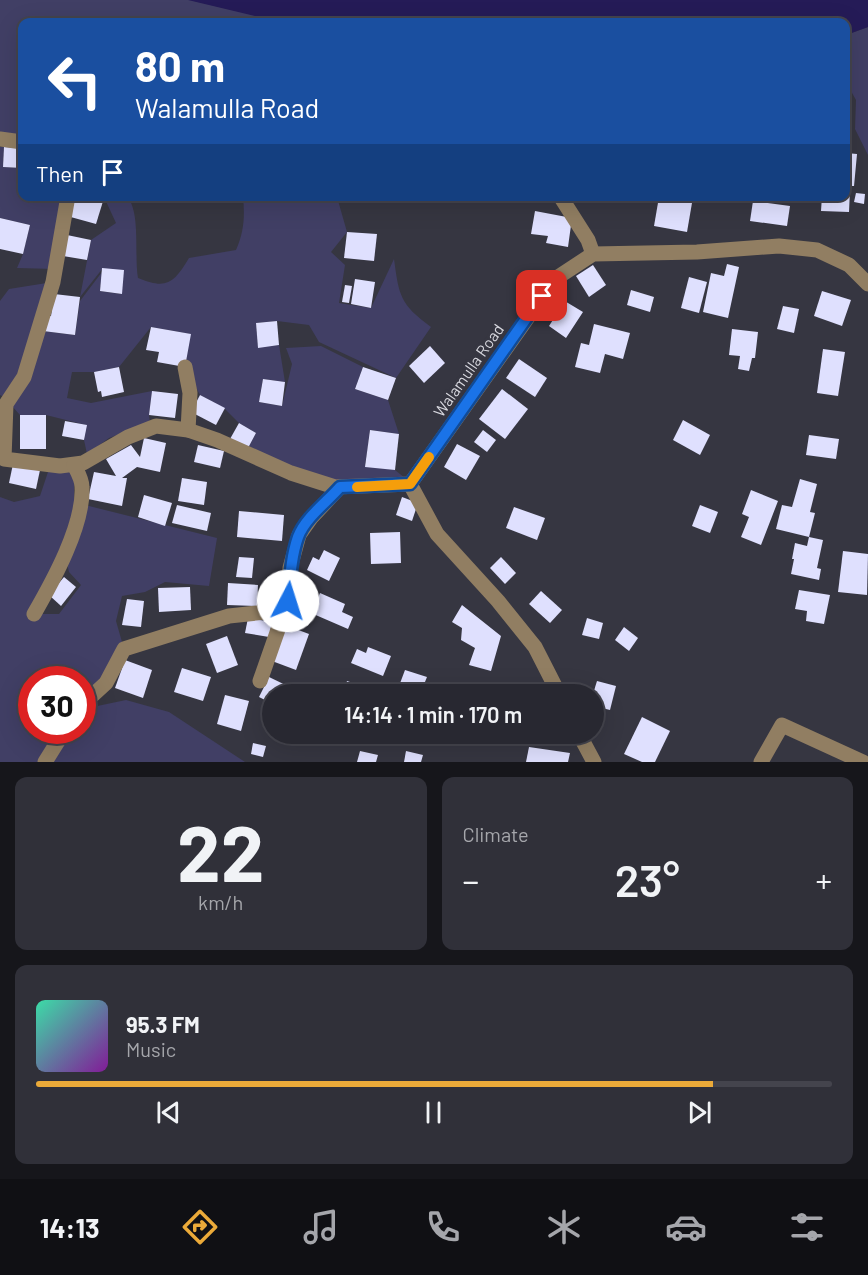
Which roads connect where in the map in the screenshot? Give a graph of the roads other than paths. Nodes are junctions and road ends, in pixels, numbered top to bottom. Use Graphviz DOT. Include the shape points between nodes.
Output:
graph roads {
  1 [pos="0,139"];
  2 [pos="18,141"];
  3 [pos="67,201"];
  4 [pos="563,201"];
  5 [pos="594,254"];
  6 [pos="868,285"];
  7 [pos="185,367"];
  8 [pos="3,400"];
  9 [pos="188,430"];
  10 [pos="74,465"];
  11 [pos="410,484"];
  12 [pos="340,487"];
  13 [pos="285,610"];
  14 [pos="34,614"];
  15 [pos="260,681"];
  16 [pos="554,684"];
  17 [pos="96,692"];
  18 [pos="56,744"];
  19 [pos="584,744"];
  20 [pos="45,762"];
  21 [pos="594,762"];
  22 [pos="761,762"];
  23 [pos="863,762"];
  1 -- 2 [label="street"];
  3 -- 8 [label="street" via="53,282 24,377"];
  4 -- 5 [label="street"];
  5 -- 6 [label="street" via="779,246 817,250 849,265"];
  5 -- 11 [label="street, Walamulla Road" via="555,279"];
  7 -- 9 [label="street" via="190,393"];
  8 -- 10 [label="street" via="4,459"];
  9 -- 10 [label="street" via="156,426"];
  9 -- 12 [label="street" via="291,473"];
  10 -- 14 [label="street" via="82,484 81,504 65,555"];
  11 -- 12 [label="street"];
  11 -- 16 [label="street" via="437,534 535,647"];
  12 -- 13 [label="street" via="299,535"];
  13 -- 15 [label="street"];
  13 -- 17 [label="street" via="229,616 124,650 106,683"];
  18 -- 20 [label="street"];
  19 -- 21 [label="street"];
  22 -- 23 [label="street" via="782,725"];
}
